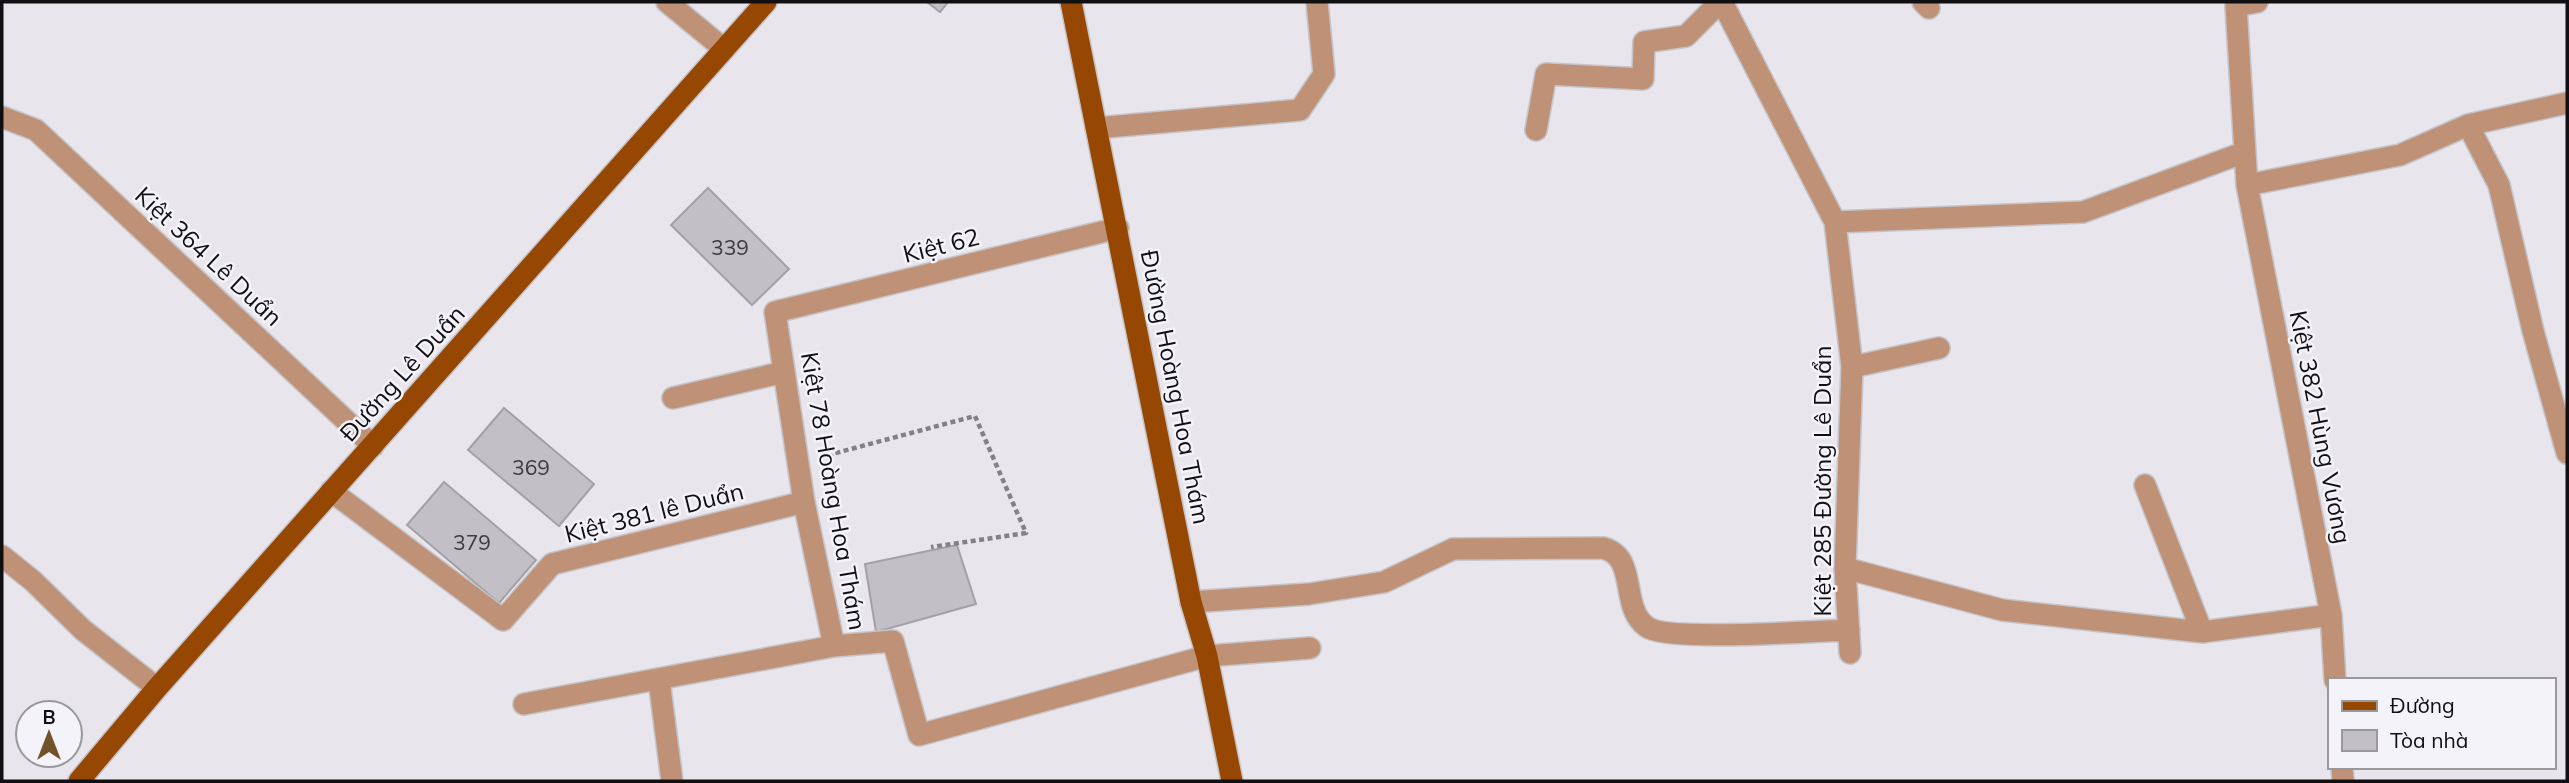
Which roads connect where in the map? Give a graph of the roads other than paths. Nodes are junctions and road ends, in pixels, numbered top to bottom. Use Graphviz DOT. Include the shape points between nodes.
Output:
graph roads {
  1 [pos="667,2"];
  2 [pos="766,2"];
  3 [pos="1071,2"];
  4 [pos="1317,2"];
  5 [pos="1721,2"];
  6 [pos="2258,2"];
  7 [pos="724,49"];
  8 [pos="2567,103"];
  9 [pos="2,117"];
  10 [pos="2468,125"];
  11 [pos="1096,128"];
  12 [pos="1536,130"];
  13 [pos="2245,152"];
  14 [pos="2247,186"];
  15 [pos="1835,222"];
  16 [pos="1118,228"];
  17 [pos="775,312"];
  18 [pos="1938,348"];
  19 [pos="1852,367"];
  20 [pos="784,372"];
  21 [pos="673,398"];
  22 [pos="373,446"];
  23 [pos="2567,453"];
  24 [pos="2145,485"];
  25 [pos="331,491"];
  26 [pos="804,502"];
  27 [pos="2,556"];
  28 [pos="1845,568"];
  29 [pos="1192,602"];
  30 [pos="2330,615"];
  31 [pos="1849,630"];
  32 [pos="2202,632"];
  33 [pos="834,646"];
  34 [pos="1310,648"];
  35 [pos="1850,653"];
  36 [pos="1207,656"];
  37 [pos="2335,678"];
  38 [pos="659,680"];
  39 [pos="157,688"];
  40 [pos="524,704"];
  41 [pos="79,781"];
  42 [pos="672,781"];
  43 [pos="1232,781"];
  1 -- 7 [label="lane"];
  2 -- 7 [label="main road, Đường Lê Duẩn"];
  3 -- 11 [label="main road, Đường Hoàng Hoa Thám"];
  4 -- 11 [label="lane" via="1324,74 1300,110"];
  5 -- 12 [label="lane" via="1686,36 1644,42 1643,79 1546,74"];
  5 -- 15 [label="lane, Kiệt 285 Đường Lê Duẩn"];
  6 -- 13 [label="lane, Kiệt 382 Hùng Vương" via="2236,6"];
  7 -- 22 [label="main road, Đường Lê Duẩn"];
  8 -- 10 [label="lane"];
  9 -- 22 [label="lane, Kiệt 364 Lê Duẩn" via="36,130"];
  10 -- 14 [label="lane" via="2400,155"];
  10 -- 23 [label="lane" via="2499,185"];
  11 -- 16 [label="main road, Đường Hoàng Hoa Thám"];
  13 -- 14 [label="lane, Kiệt 382 Hùng Vương"];
  13 -- 15 [label="lane" via="2083,212"];
  14 -- 30 [label="lane, Kiệt 382 Hùng Vương"];
  15 -- 19 [label="lane, Kiệt 285 Đường Lê Duẩn"];
  16 -- 17 [label="lane, Kiệt 62"];
  16 -- 29 [label="main road, Đường Hoàng Hoa Thám"];
  17 -- 20 [label="lane, Kiệt 78 Hoàng Hoa Thám"];
  18 -- 19 [label="lane"];
  19 -- 28 [label="lane, Kiệt 285 Đường Lê Duẩn"];
  20 -- 21 [label="lane"];
  20 -- 26 [label="lane, Kiệt 78 Hoàng Hoa Thám"];
  22 -- 25 [label="main road, Đường Lê Duẩn"];
  24 -- 32 [label="lane"];
  25 -- 26 [label="lane, Kiệt 381 lê Duẩn" via="503,620 552,564"];
  25 -- 39 [label="main road, Đường Lê Duẩn"];
  26 -- 33 [label="lane, Kiệt 78 Hoàng Hoa Thám"];
  27 -- 39 [label="lane" via="83,630"];
  28 -- 31 [label="lane, Kiệt 285 Đường Lê Duẩn"];
  28 -- 32 [label="lane" via="2002,610"];
  29 -- 31 [label="lane" via="1309,594 1384,582 1453,549 1603,548 1618,557 1626,570 1632,607 1652,630 1684,634"];
  29 -- 36 [label="main road, Đường Hoàng Hoa Thám"];
  30 -- 32 [label="lane"];
  30 -- 37 [label="lane, Kiệt 382 Hùng Vương"];
  31 -- 35 [label="lane, Kiệt 285 Đường Lê Duẩn"];
  33 -- 36 [label="lane, Kiệt 78 Hoàng Hoa Thám" via="893,640 919,735"];
  33 -- 38 [label="lane"];
  34 -- 36 [label="lane"];
  36 -- 43 [label="main road, Đường Hoàng Hoa Thám"];
  38 -- 40 [label="lane"];
  38 -- 42 [label="lane"];
  39 -- 41 [label="main road, Đường Lê Duẩn"];
}
